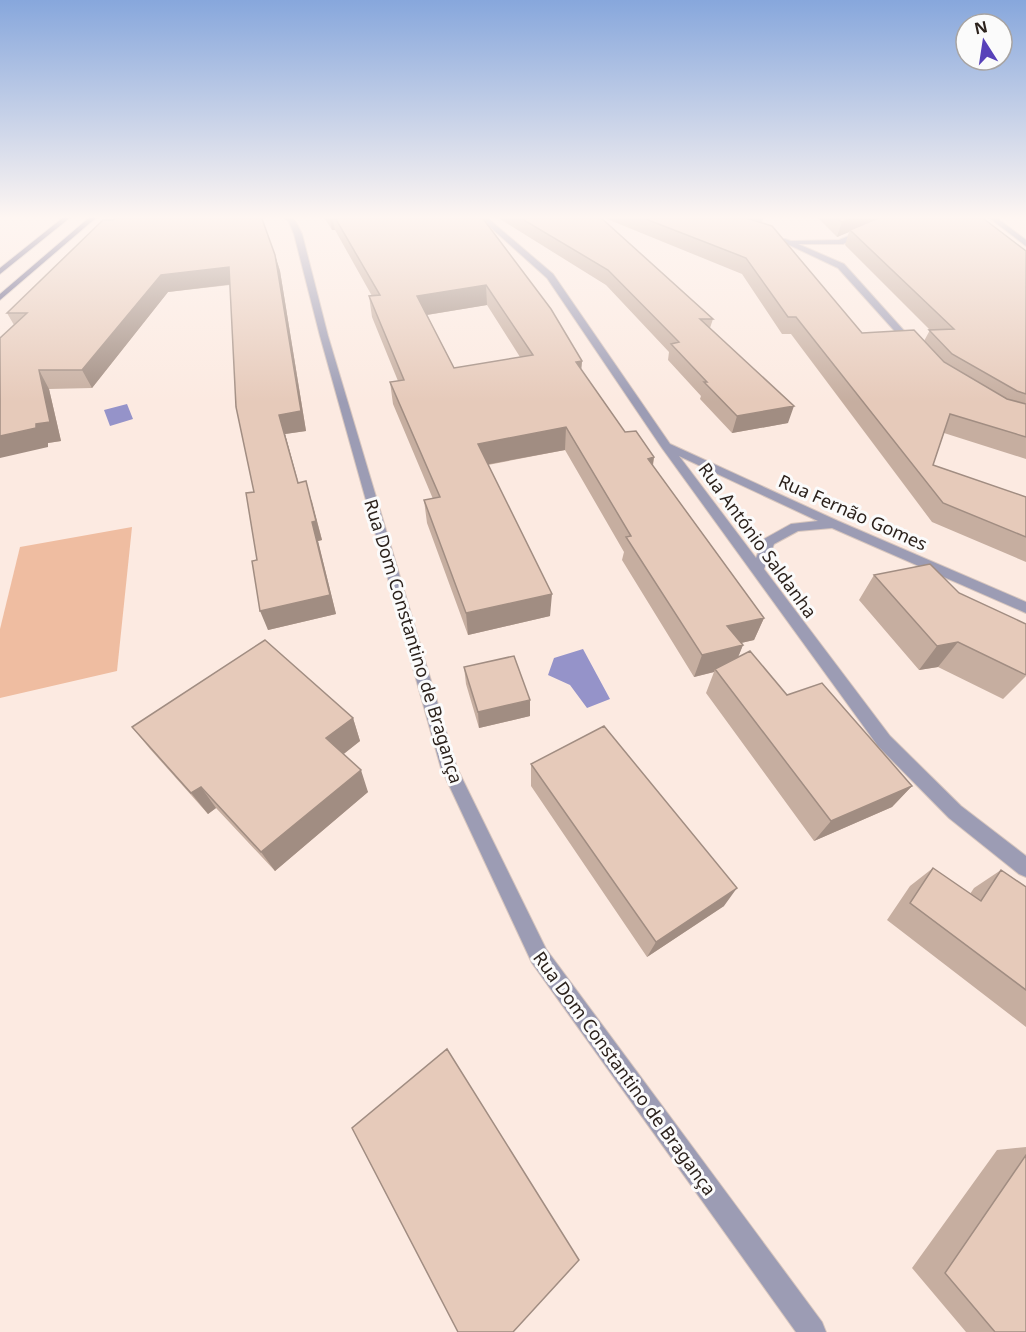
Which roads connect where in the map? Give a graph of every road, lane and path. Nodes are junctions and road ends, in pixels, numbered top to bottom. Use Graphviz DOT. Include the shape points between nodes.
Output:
graph roads {
  1 [pos="23,278"];
  2 [pos="309,278"];
  3 [pos="551,278"];
  4 [pos="852,278"];
  5 [pos="0,298"];
  6 [pos="916,350"];
  7 [pos="666,446"];
  8 [pos="834,524"];
  9 [pos="758,569"];
  10 [pos="1026,608"];
  11 [pos="1026,868"];
  12 [pos="812,1332"];
  1 -- 5 [label="main road"];
  2 -- 12 [label="street, Rua Dom Constantino de Bragança" via="449,768 539,956"];
  3 -- 7 [label="street, Rua António Saldanha"];
  4 -- 6 [label="street"];
  7 -- 8 [label="street, Rua Fernão Gomes"];
  7 -- 9 [label="street, Rua António Saldanha"];
  8 -- 9 [label="street" via="795,527 769,542"];
  8 -- 10 [label="street, Rua Fernão Gomes"];
  9 -- 11 [label="street, Rua António Saldanha" via="884,741 955,812"];
}
